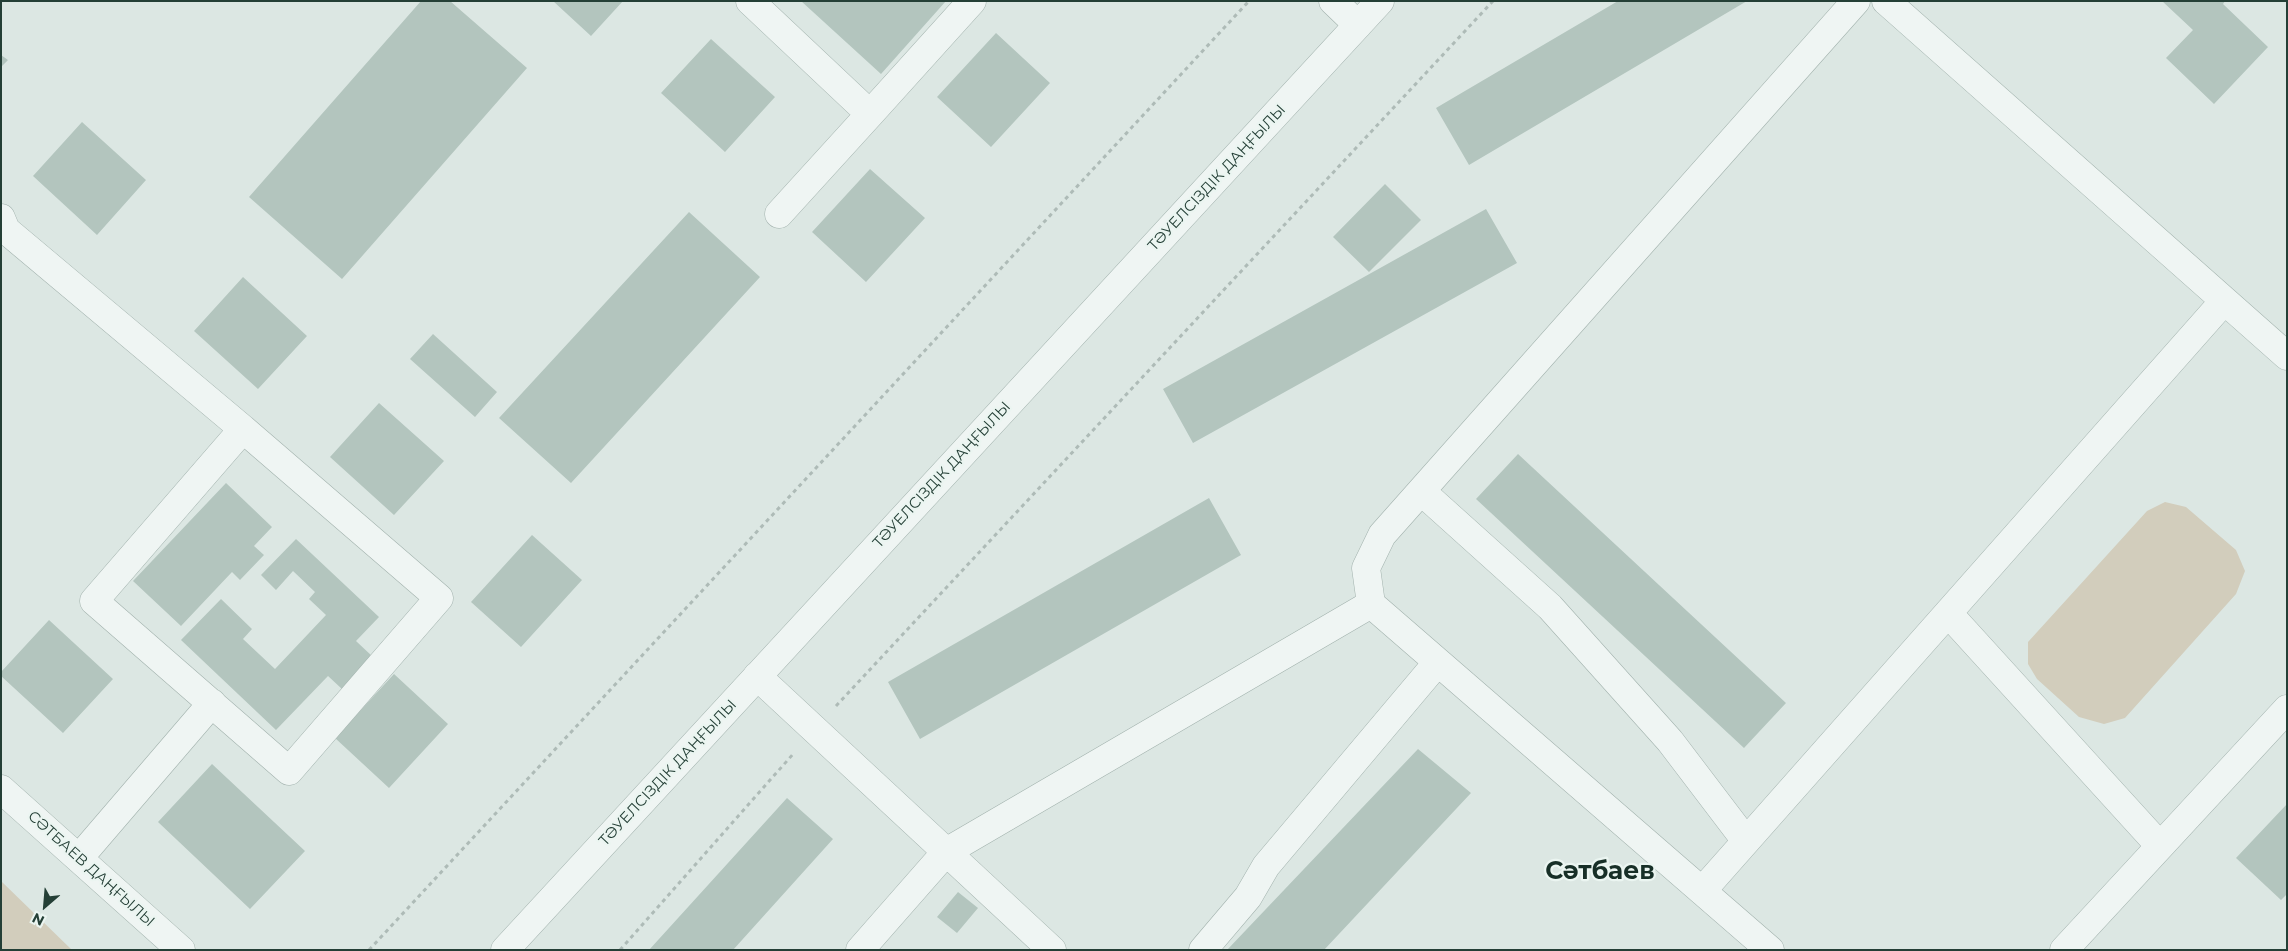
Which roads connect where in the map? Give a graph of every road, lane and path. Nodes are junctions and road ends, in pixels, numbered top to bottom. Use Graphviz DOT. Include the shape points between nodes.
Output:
graph roads {
  1 [pos="750,1"];
  2 [pos="972,1"];
  3 [pos="1249,1"];
  4 [pos="1333,1"];
  5 [pos="1380,1"];
  6 [pos="1493,1"];
  7 [pos="1856,1"];
  8 [pos="1886,1"];
  9 [pos="1358,25"];
  10 [pos="870,114"];
  11 [pos="779,214"];
  12 [pos="1,218"];
  13 [pos="2224,301"];
  14 [pos="2287,356"];
  15 [pos="243,429"];
  16 [pos="1421,491"];
  17 [pos="1372,604"];
  18 [pos="1948,613"];
  19 [pos="1437,663"];
  20 [pos="757,676"];
  21 [pos="212,703"];
  22 [pos="2287,709"];
  23 [pos="814,730"];
  24 [pos="1,789"];
  25 [pos="1746,841"];
  26 [pos="2160,846"];
  27 [pos="946,852"];
  28 [pos="79,858"];
  29 [pos="1702,891"];
  30 [pos="181,950"];
  31 [pos="369,950"];
  32 [pos="505,950"];
  33 [pos="620,950"];
  34 [pos="860,950"];
  35 [pos="1052,950"];
  36 [pos="1203,950"];
  37 [pos="1770,950"];
  38 [pos="2064,950"];
  1 -- 10 [label="street"];
  2 -- 10 [label="street"];
  3 -- 31 [label="path"];
  4 -- 9 [label="street"];
  5 -- 9 [label="street, ТӘУЕЛСІЗДІК ДАҢҒЫЛЫ"];
  6 -- 23 [label="path"];
  7 -- 16 [label="street"];
  8 -- 13 [label="street"];
  9 -- 20 [label="street, ТӘУЕЛСІЗДІК ДАҢҒЫЛЫ"];
  10 -- 11 [label="street"];
  12 -- 15 [label="street" via="6,230"];
  13 -- 14 [label="street"];
  13 -- 18 [label="street"];
  15 -- 21 [label="street" via="94,602"];
  15 -- 21 [label="street" via="439,598 289,771"];
  16 -- 17 [label="street" via="1382,535 1366,568"];
  16 -- 25 [label="street" via="1550,607 1670,741"];
  17 -- 19 [label="street"];
  17 -- 27 [label="street"];
  18 -- 25 [label="street"];
  18 -- 26 [label="street"];
  19 -- 29 [label="street"];
  19 -- 36 [label="street" via="1266,866 1248,897"];
  20 -- 23 [label="street"];
  20 -- 32 [label="street, ТӘУЕЛСІЗДІК ДАҢҒЫЛЫ"];
  21 -- 28 [label="street"];
  22 -- 26 [label="street"];
  23 -- 27 [label="street"];
  23 -- 33 [label="path"];
  24 -- 28 [label="street, СӘТБАЕВ ДАҢҒЫЛЫ"];
  25 -- 29 [label="street"];
  26 -- 38 [label="street"];
  27 -- 34 [label="street"];
  27 -- 35 [label="street"];
  28 -- 30 [label="street, СӘТБАЕВ ДАҢҒЫЛЫ"];
  29 -- 37 [label="street"];
}
